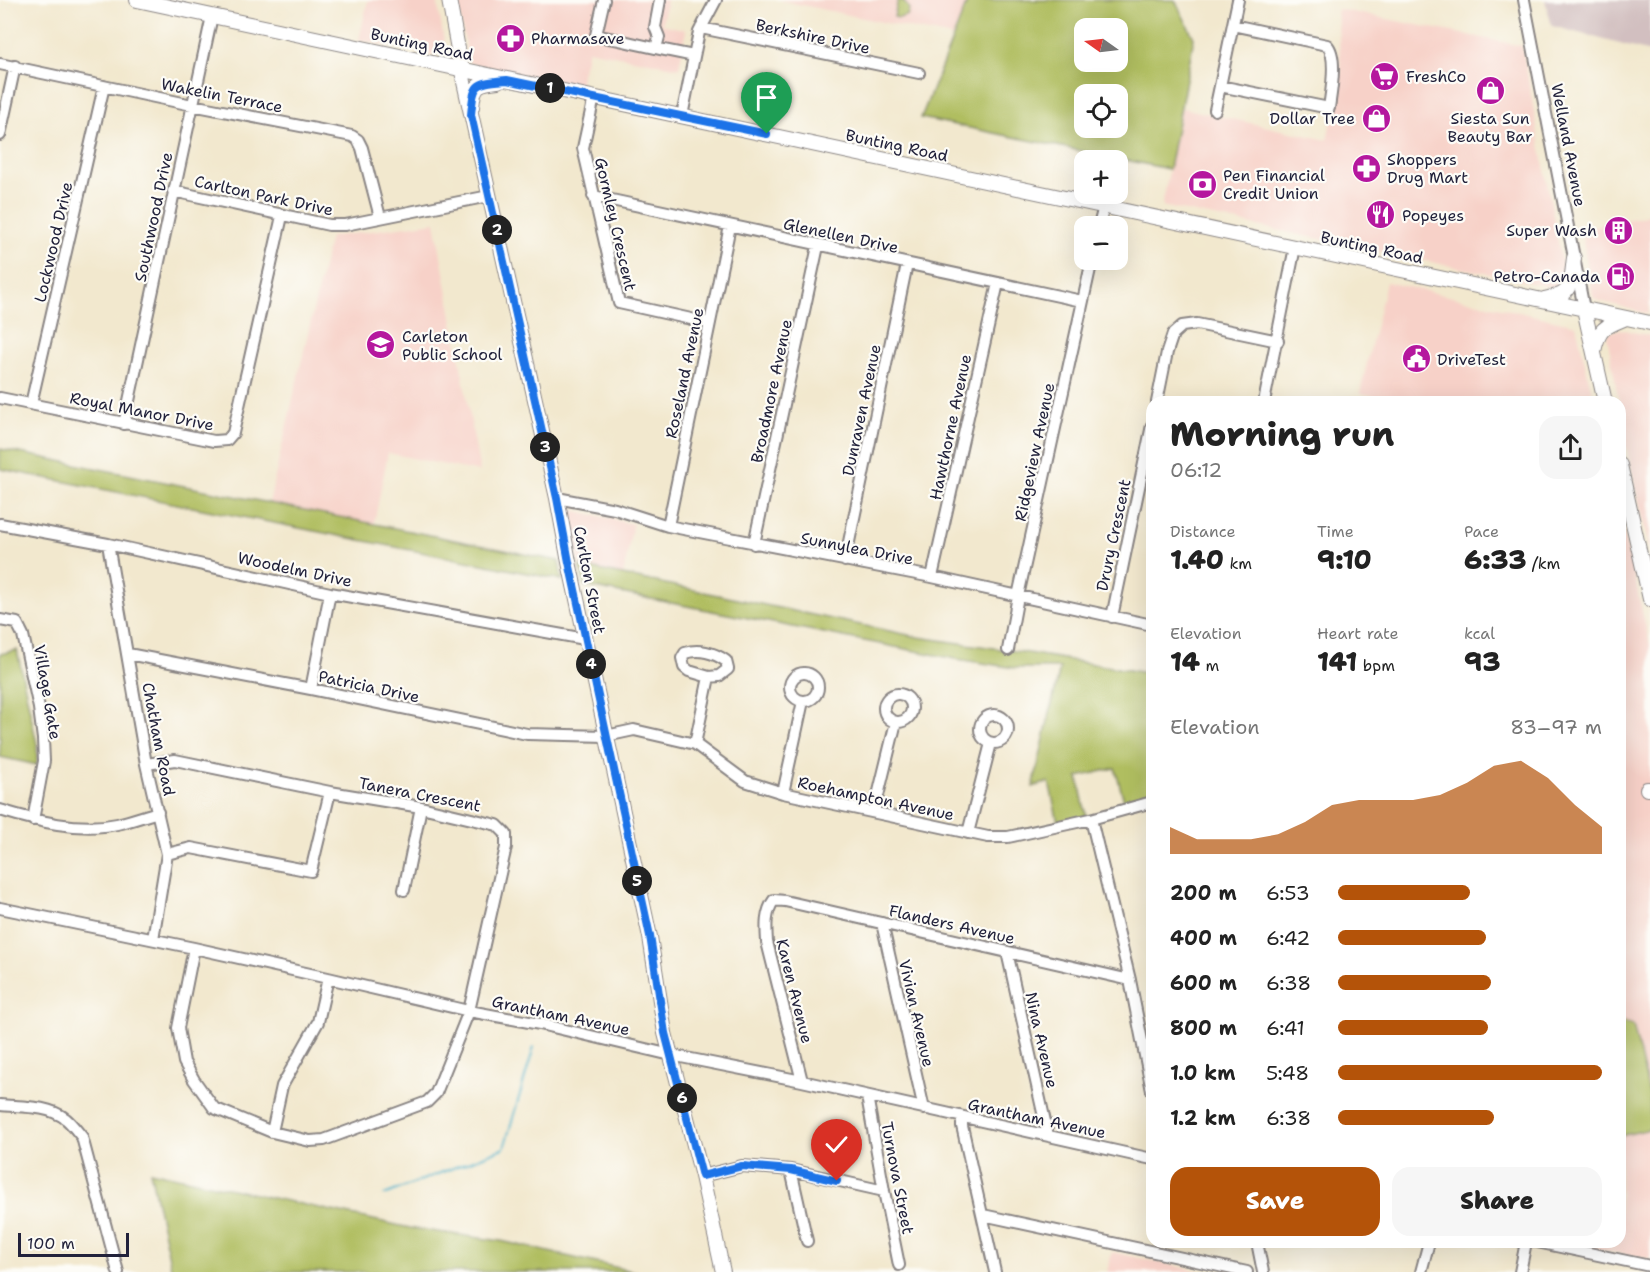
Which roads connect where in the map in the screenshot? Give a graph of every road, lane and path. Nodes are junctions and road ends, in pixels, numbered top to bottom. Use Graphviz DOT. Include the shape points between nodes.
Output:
graph roads {
  1 [pos="449,0"];
  2 [pos="604,0"];
  3 [pos="660,0"];
  4 [pos="716,0"];
  5 [pos="1239,0"];
  6 [pos="1524,0"];
  7 [pos="146,1"];
  8 [pos="212,16"];
  9 [pos="1233,25"];
  10 [pos="701,28"];
  11 [pos="454,31"];
  12 [pos="657,48"];
  13 [pos="694,56"];
  14 [pos="425,62"];
  15 [pos="0,64"];
  16 [pos="15,66"];
  17 [pos="462,70"];
  18 [pos="919,73"];
  19 [pos="507,80"];
  20 [pos="104,86"];
  21 [pos="1220,86"];
  22 [pos="594,97"];
  23 [pos="192,105"];
  24 [pos="1215,110"];
  25 [pos="471,115"];
  26 [pos="682,116"];
  27 [pos="0,135"];
  28 [pos="173,191"];
  29 [pos="489,196"];
  30 [pos="593,196"];
  31 [pos="1104,206"];
  32 [pos="282,216"];
  33 [pos="1102,216"];
  34 [pos="380,217"];
  35 [pos="730,226"];
  36 [pos="818,246"];
  37 [pos="1295,247"];
  38 [pos="1574,258"];
  39 [pos="907,264"];
  40 [pos="1090,270"];
  41 [pos="998,283"];
  42 [pos="1541,300"];
  43 [pos="1082,302"];
  44 [pos="1584,309"];
  45 [pos="1626,318"];
  46 [pos="709,323"];
  47 [pos="1650,323"];
  48 [pos="1278,341"];
  49 [pos="1594,353"];
  50 [pos="1158,396"];
  51 [pos="1265,396"];
  52 [pos="1604,396"];
  53 [pos="0,398"];
  54 [pos="31,404"];
  55 [pos="124,424"];
  56 [pos="1146,454"];
  57 [pos="1626,492"];
  58 [pos="557,498"];
  59 [pos="0,524"];
  60 [pos="668,526"];
  61 [pos="754,543"];
  62 [pos="108,544"];
  63 [pos="845,561"];
  64 [pos="933,577"];
  65 [pos="330,593"];
  66 [pos="1018,596"];
  67 [pos="1650,598"];
  68 [pos="1112,617"];
  69 [pos="0,620"];
  70 [pos="1146,624"];
  71 [pos="585,639"];
  72 [pos="1008,650"];
  73 [pos="128,654"];
  74 [pos="709,677"];
  75 [pos="311,689"];
  76 [pos="803,701"];
  77 [pos="896,722"];
  78 [pos="606,736"];
  79 [pos="991,743"];
  80 [pos="695,744"];
  81 [pos="147,764"];
  82 [pos="330,792"];
  83 [pos="783,793"];
  84 [pos="1146,804"];
  85 [pos="421,807"];
  86 [pos="0,810"];
  87 [pos="158,812"];
  88 [pos="874,812"];
  89 [pos="1091,819"];
  90 [pos="33,820"];
  91 [pos="968,833"];
  92 [pos="167,854"];
  93 [pos="404,890"];
  94 [pos="769,907"];
  95 [pos="0,908"];
  96 [pos="882,924"];
  97 [pos="153,939"];
  98 [pos="194,948"];
  99 [pos="1007,952"];
  100 [pos="328,978"];
  101 [pos="1130,980"];
  102 [pos="469,1011"];
  103 [pos="671,1055"];
  104 [pos="1146,1061"];
  105 [pos="802,1081"];
  106 [pos="867,1096"];
  107 [pos="0,1106"];
  108 [pos="924,1108"];
  109 [pos="962,1117"];
  110 [pos="272,1131"];
  111 [pos="1048,1135"];
  112 [pos="1146,1158"];
  113 [pos="791,1170"];
  114 [pos="702,1176"];
  115 [pos="884,1191"];
  116 [pos="982,1215"];
  117 [pos="807,1241"];
  118 [pos="1258,1248"];
  119 [pos="1427,1248"];
  120 [pos="1525,1248"];
  121 [pos="1565,1248"];
  122 [pos="1620,1260"];
  123 [pos="899,1265"];
  124 [pos="1650,1266"];
  125 [pos="118,1272"];
  126 [pos="723,1272"];
  127 [pos="995,1272"];
  128 [pos="1247,1272"];
  129 [pos="1263,1272"];
  130 [pos="1421,1272"];
  131 [pos="1520,1272"];
  132 [pos="1617,1272"];
  1 -- 11 [label="main road, Carlton Street"];
  2 -- 12 [label="street" via="596,35"];
  3 -- 12 [label="street" via="655,27 659,37"];
  4 -- 10 [label="street"];
  5 -- 9 [label="street"];
  6 -- 38 [label="street, Welland Avenue"];
  7 -- 8 [label="main road, Bunting Road"];
  8 -- 14 [label="main road, Bunting Road"];
  8 -- 23 [label="street, Southwood Drive"];
  9 -- 21 [label="street"];
  9 -- 21 [label="street" via="1327,45 1333,68 1329,108"];
  10 -- 13 [label="street"];
  10 -- 18 [label="street, Berkshire Drive"];
  11 -- 14 [label="main road" via="450,50 442,58"];
  11 -- 17 [label="main road, Carlton Street"];
  12 -- 13 [label="street"];
  13 -- 26 [label="street"];
  14 -- 17 [label="main road, Bunting Road"];
  15 -- 16 [label="street, Wakelin Terrace"];
  16 -- 20 [label="street, Wakelin Terrace"];
  16 -- 27 [label="street"];
  17 -- 19 [label="main road, Bunting Road"];
  17 -- 25 [label="main road, Carlton Street"];
  19 -- 22 [label="main road, Bunting Road"];
  19 -- 25 [label="main road" via="483,82 477,87"];
  20 -- 23 [label="street, Wakelin Terrace"];
  20 -- 54 [label="street, Lockwood Drive"];
  21 -- 24 [label="street"];
  22 -- 26 [label="main road, Bunting Road"];
  22 -- 30 [label="street, Gormley Crescent" via="583,148"];
  23 -- 28 [label="street, Southwood Drive"];
  23 -- 34 [label="street, Wakelin Terrace" via="352,136 362,148"];
  25 -- 29 [label="main road, Carlton Street"];
  26 -- 31 [label="main road, Bunting Road"];
  28 -- 32 [label="street, Carlton Park Drive"];
  28 -- 55 [label="street, Southwood Drive"];
  29 -- 34 [label="street, Carlton Park Drive"];
  29 -- 58 [label="main road, Carlton Street"];
  30 -- 35 [label="street, Glenellen Drive"];
  30 -- 46 [label="street, Gormley Crescent" via="619,303"];
  31 -- 33 [label="street"];
  31 -- 37 [label="main road, Bunting Road"];
  32 -- 34 [label="street, Carlton Park Drive" via="329,225"];
  32 -- 55 [label="street, Royal Manor Drive" via="233,433 227,440 213,441"];
  35 -- 36 [label="street, Glenellen Drive"];
  35 -- 46 [label="street, Roseland Avenue"];
  36 -- 39 [label="street, Glenellen Drive"];
  36 -- 61 [label="street, Broadmore Avenue"];
  37 -- 42 [label="main road, Bunting Road"];
  37 -- 48 [label="street"];
  38 -- 42 [label="main road" via="1566,291"];
  38 -- 44 [label="street, Welland Avenue"];
  39 -- 41 [label="street, Glenellen Drive"];
  39 -- 63 [label="street, Dunraven Avenue"];
  40 -- 43 [label="street, Ridgeview Avenue"];
  41 -- 43 [label="street, Glenellen Drive"];
  41 -- 64 [label="street, Hawthorne Avenue"];
  42 -- 44 [label="main road, Bunting Road"];
  43 -- 66 [label="street, Ridgeview Avenue"];
  44 -- 45 [label="main road, Bunting Road"];
  44 -- 49 [label="main road, Welland Avenue"];
  45 -- 47 [label="main road, Bunting Road"];
  45 -- 49 [label="main road" via="1608,325 1598,335"];
  46 -- 60 [label="street, Roseland Avenue"];
  48 -- 50 [label="street" via="1197,324 1182,326 1173,334"];
  48 -- 51 [label="street"];
  49 -- 52 [label="main road, Welland Avenue"];
  53 -- 54 [label="street, Royal Manor Drive"];
  54 -- 55 [label="street, Royal Manor Drive"];
  56 -- 68 [label="street, Drury Crescent"];
  57 -- 67 [label="main road"];
  58 -- 60 [label="street, Sunnylea Drive" via="615,509"];
  58 -- 71 [label="main road, Carlton Street"];
  59 -- 62 [label="street, Woodelm Drive"];
  60 -- 61 [label="street, Sunnylea Drive"];
  61 -- 63 [label="street, Sunnylea Drive"];
  62 -- 65 [label="street, Woodelm Drive"];
  62 -- 73 [label="street, Chatham Road"];
  63 -- 64 [label="street, Sunnylea Drive"];
  64 -- 66 [label="street, Sunnylea Drive"];
  65 -- 71 [label="street, Woodelm Drive"];
  65 -- 75 [label="street"];
  66 -- 68 [label="street, Sunnylea Drive"];
  66 -- 72 [label="street, Ridgeview Avenue"];
  68 -- 70 [label="street, Sunnylea Drive"];
  69 -- 90 [label="street, Village Gate" via="17,622 23,635 39,708 44,761"];
  71 -- 78 [label="main road, Carlton Street"];
  73 -- 75 [label="street, Patricia Drive"];
  73 -- 81 [label="street, Chatham Road"];
  74 -- 80 [label="street"];
  75 -- 78 [label="street, Patricia Drive" via="527,734"];
  76 -- 83 [label="street"];
  77 -- 88 [label="street"];
  78 -- 80 [label="street, Roehampton Avenue" via="634,730"];
  78 -- 103 [label="main road, Carlton Street" via="650,936"];
  79 -- 91 [label="street"];
  80 -- 83 [label="street, Roehampton Avenue" via="745,781"];
  81 -- 82 [label="street, Tanera Crescent" via="175,760"];
  81 -- 87 [label="street, Chatham Road"];
  82 -- 85 [label="street, Tanera Crescent"];
  82 -- 92 [label="street" via="311,870 191,848"];
  83 -- 88 [label="street, Roehampton Avenue"];
  84 -- 89 [label="street, Roehampton Avenue"];
  85 -- 93 [label="street"];
  85 -- 102 [label="street, Tanera Crescent" via="497,825 506,834"];
  86 -- 90 [label="street"];
  87 -- 90 [label="street" via="116,825 90,827"];
  87 -- 92 [label="street, Chatham Road"];
  88 -- 91 [label="street, Roehampton Avenue"];
  89 -- 91 [label="street, Roehampton Avenue" via="1008,837"];
  89 -- 101 [label="street"];
  92 -- 97 [label="street, Chatham Road"];
  94 -- 96 [label="street, Flanders Avenue" via="774,900 785,900"];
  94 -- 105 [label="street, Karen Avenue" via="766,942"];
  95 -- 97 [label="street, Grantham Avenue"];
  96 -- 99 [label="street, Flanders Avenue"];
  96 -- 108 [label="street, Vivian Avenue"];
  97 -- 98 [label="street, Grantham Avenue"];
  98 -- 100 [label="street, Grantham Avenue"];
  98 -- 110 [label="street" via="178,1028 184,1062 214,1108"];
  99 -- 101 [label="street, Flanders Avenue"];
  99 -- 111 [label="street, Nina Avenue"];
  100 -- 102 [label="street, Grantham Avenue"];
  100 -- 110 [label="street" via="318,1022 282,1086"];
  101 -- 104 [label="street"];
  102 -- 103 [label="street, Grantham Avenue"];
  102 -- 110 [label="street" via="436,1093 427,1102 324,1140 310,1141"];
  103 -- 105 [label="street, Grantham Avenue"];
  103 -- 114 [label="main road, Carlton Street"];
  105 -- 106 [label="street, Grantham Avenue"];
  106 -- 108 [label="street, Grantham Avenue"];
  106 -- 115 [label="street, Turnova Street"];
  107 -- 125 [label="street" via="55,1112 67,1119 82,1137"];
  108 -- 109 [label="street, Grantham Avenue"];
  109 -- 111 [label="street, Grantham Avenue"];
  109 -- 116 [label="street"];
  111 -- 112 [label="street, Grantham Avenue"];
  113 -- 114 [label="street" via="742,1166"];
  113 -- 115 [label="street"];
  113 -- 117 [label="street"];
  114 -- 126 [label="main road, Carlton Street"];
  115 -- 123 [label="street, Turnova Street"];
  116 -- 127 [label="street"];
  116 -- 128 [label="street"];
  118 -- 129 [label="street"];
  119 -- 130 [label="street"];
  120 -- 131 [label="street"];
  121 -- 122 [label="street"];
  122 -- 124 [label="street"];
  122 -- 132 [label="street"];
}
